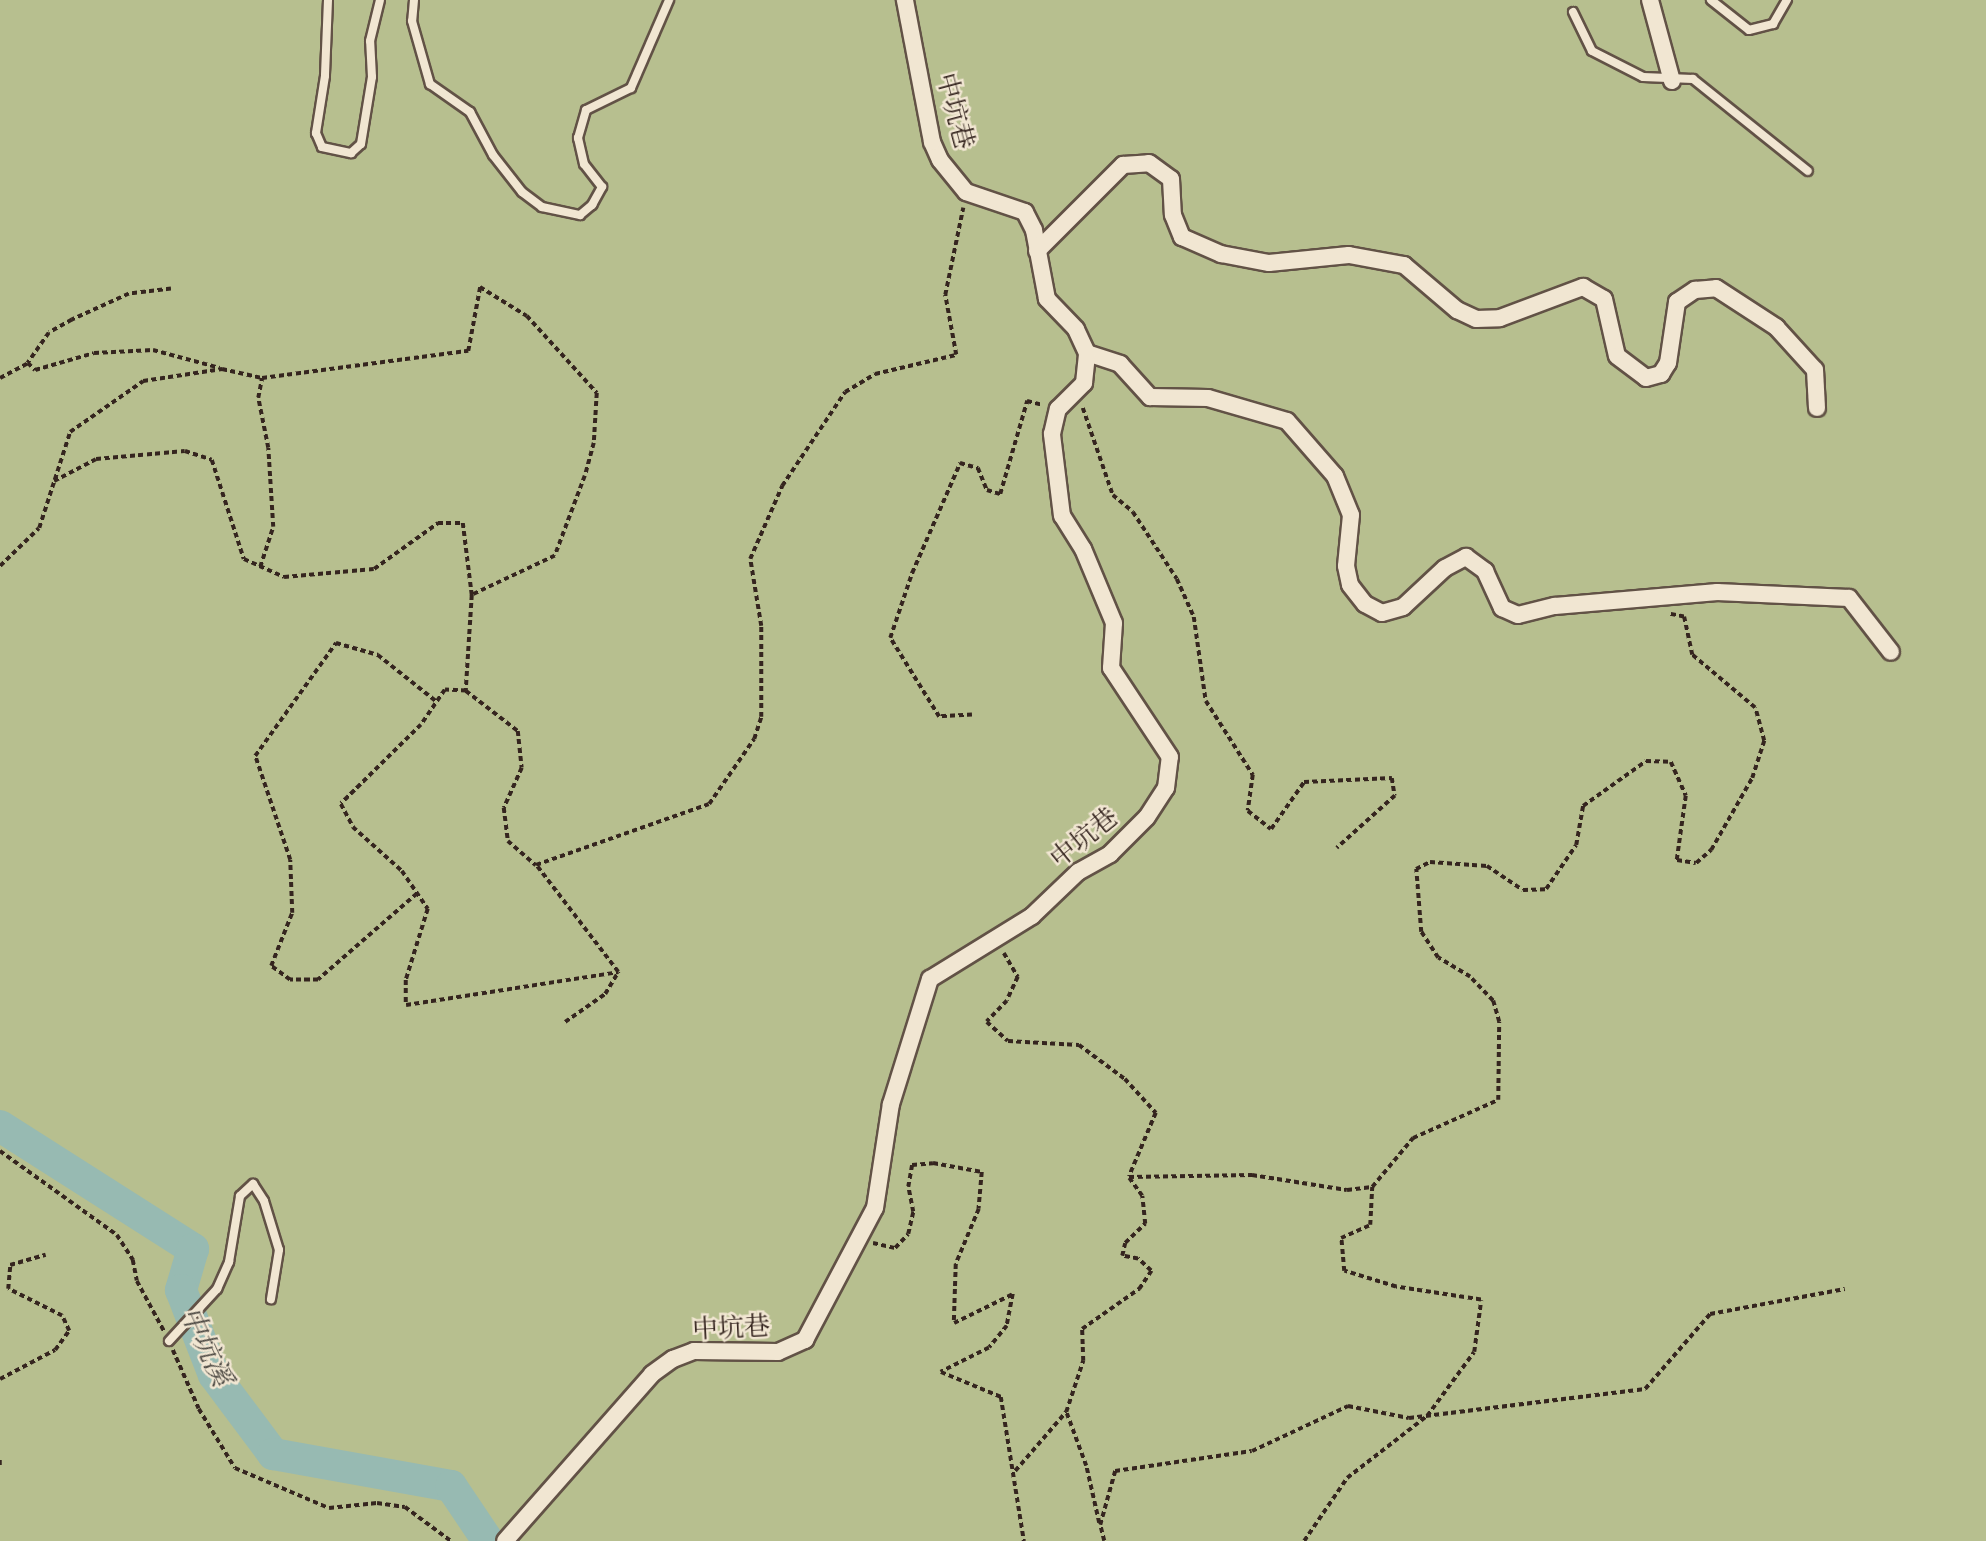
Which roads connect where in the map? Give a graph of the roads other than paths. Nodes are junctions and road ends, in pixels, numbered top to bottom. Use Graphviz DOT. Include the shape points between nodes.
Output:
graph roads {
  1 [pos="328,0"];
  2 [pos="380,0"];
  3 [pos="414,0"];
  4 [pos="668,0"];
  5 [pos="905,0"];
  6 [pos="1650,0"];
  7 [pos="1711,0"];
  8 [pos="1787,0"];
  9 [pos="1573,12"];
  10 [pos="1672,81"];
  11 [pos="1808,171"];
  12 [pos="1037,251"];
  13 [pos="1087,353"];
  14 [pos="1817,408"];
  15 [pos="1891,652"];
  16 [pos="271,1299"];
  17 [pos="169,1341"];
  18 [pos="505,1541"];
  1 -- 2 [label="lane" via="325,76 316,133 322,147 351,153 361,144 372,77 370,41"];
  3 -- 4 [label="lane" via="412,21 430,84 470,112 493,155 522,192 542,207 580,215 602,187 584,164 578,138 586,110 631,88"];
  5 -- 12 [label="street, 中坑巷" via="932,142 951,179 966,192 1025,212"];
  6 -- 10 [label="street"];
  7 -- 8 [label="lane" via="1749,30 1773,24"];
  9 -- 10 [label="lane" via="1592,51 1643,77"];
  10 -- 11 [label="lane" via="1693,79"];
  12 -- 13 [label="street" via="1047,299 1076,329"];
  12 -- 14 [label="street" via="1124,165 1149,163 1171,179 1173,215 1182,237 1221,254 1269,263 1349,255 1404,265 1457,310 1476,319 1500,318 1583,287 1604,299 1617,356 1631,371 1646,377 1661,374 1668,363 1677,302 1695,290 1716,288 1776,327 1815,370"];
  13 -- 15 [label="street" via="1119,364 1150,397 1208,398 1287,421 1335,476 1351,514 1346,566 1350,585 1365,604 1382,613 1404,607 1445,568 1466,557 1485,571 1502,608 1518,615 1555,606 1717,592 1849,598"];
  13 -- 18 [label="street, 中坑巷" via="1084,383 1058,409 1052,434 1062,516 1083,550 1114,623 1111,668 1170,757 1166,788 1147,817 1110,854 1078,872 1032,915 930,979 891,1104 874,1208 805,1340 778,1352 694,1351 673,1359 652,1374"];
  16 -- 17 [label="lane" via="279,1250 264,1201 253,1184 240,1196 229,1262 217,1289"];
}
